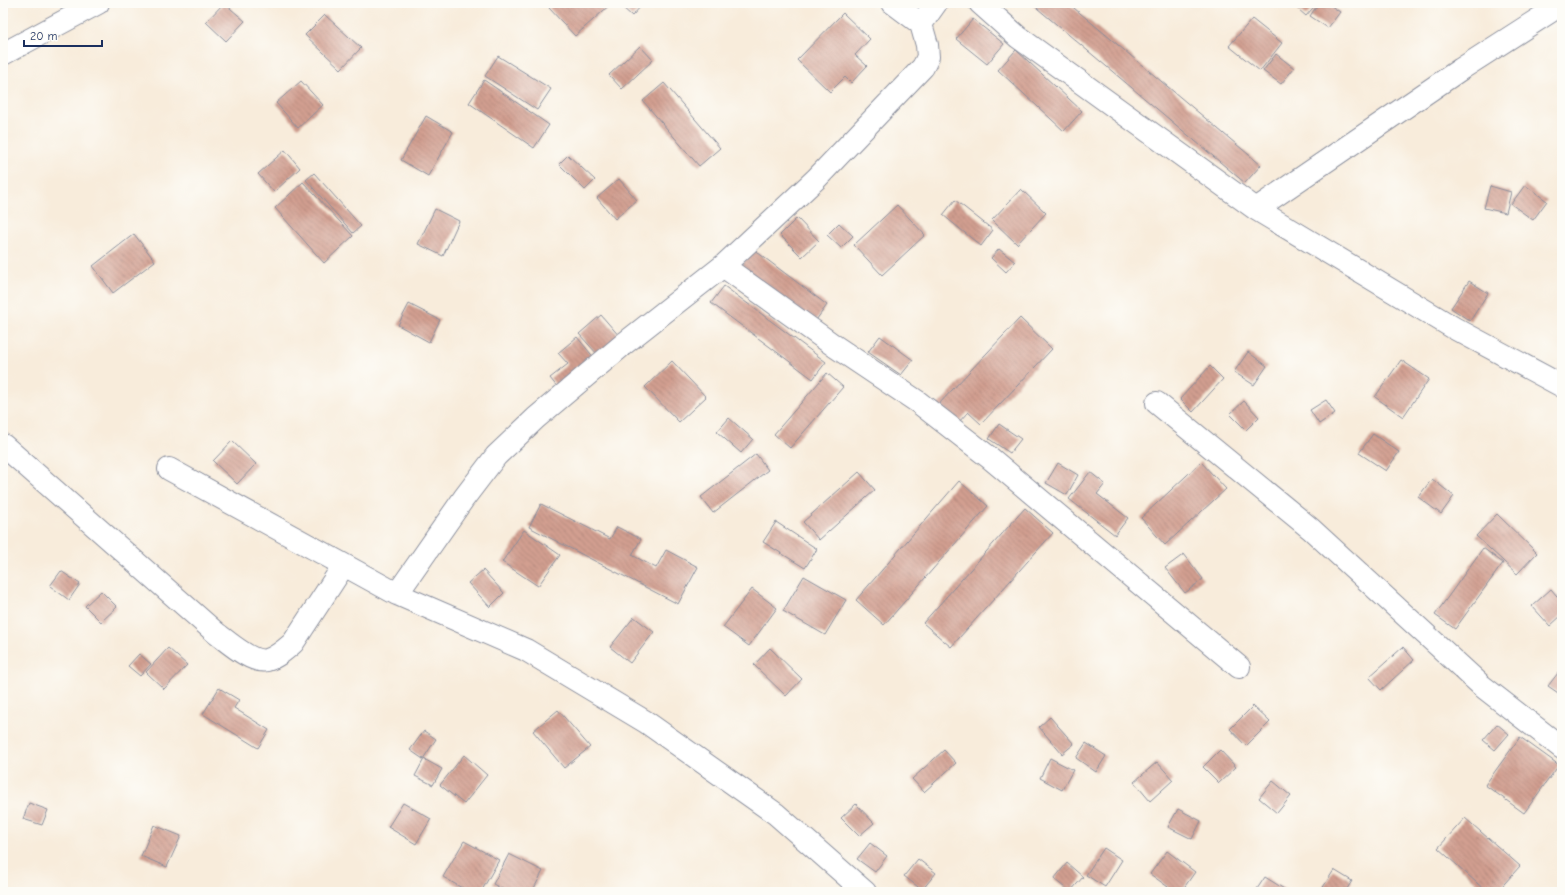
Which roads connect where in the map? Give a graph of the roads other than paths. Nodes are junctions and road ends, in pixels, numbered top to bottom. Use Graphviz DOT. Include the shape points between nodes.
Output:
graph roads {
  1 [pos="98,3"];
  2 [pos="893,3"];
  3 [pos="936,3"];
  4 [pos="980,3"];
  5 [pos="1562,4"];
  6 [pos="921,24"];
  7 [pos="3,54"];
  8 [pos="1256,208"];
  9 [pos="723,266"];
  10 [pos="1562,386"];
  11 [pos="1157,403"];
  12 [pos="3,445"];
  13 [pos="169,469"];
  14 [pos="344,565"];
  15 [pos="397,594"];
  16 [pos="1239,667"];
  17 [pos="1562,748"];
  18 [pos="865,892"];
  1 -- 7 [label="street"];
  2 -- 6 [label="street"];
  3 -- 6 [label="street"];
  4 -- 8 [label="street" via="1018,37"];
  5 -- 8 [label="street"];
  6 -- 9 [label="street" via="928,51 923,67 816,178"];
  8 -- 10 [label="street" via="1454,328"];
  9 -- 15 [label="street" via="625,343 536,418 496,456"];
  9 -- 16 [label="street" via="918,402 990,458"];
  11 -- 17 [label="street" via="1311,529 1482,686"];
  12 -- 14 [label="street" via="216,633 249,657 266,660 293,643"];
  13 -- 14 [label="street"];
  14 -- 15 [label="street"];
  15 -- 18 [label="street" via="526,650 646,722 776,814"];
}
